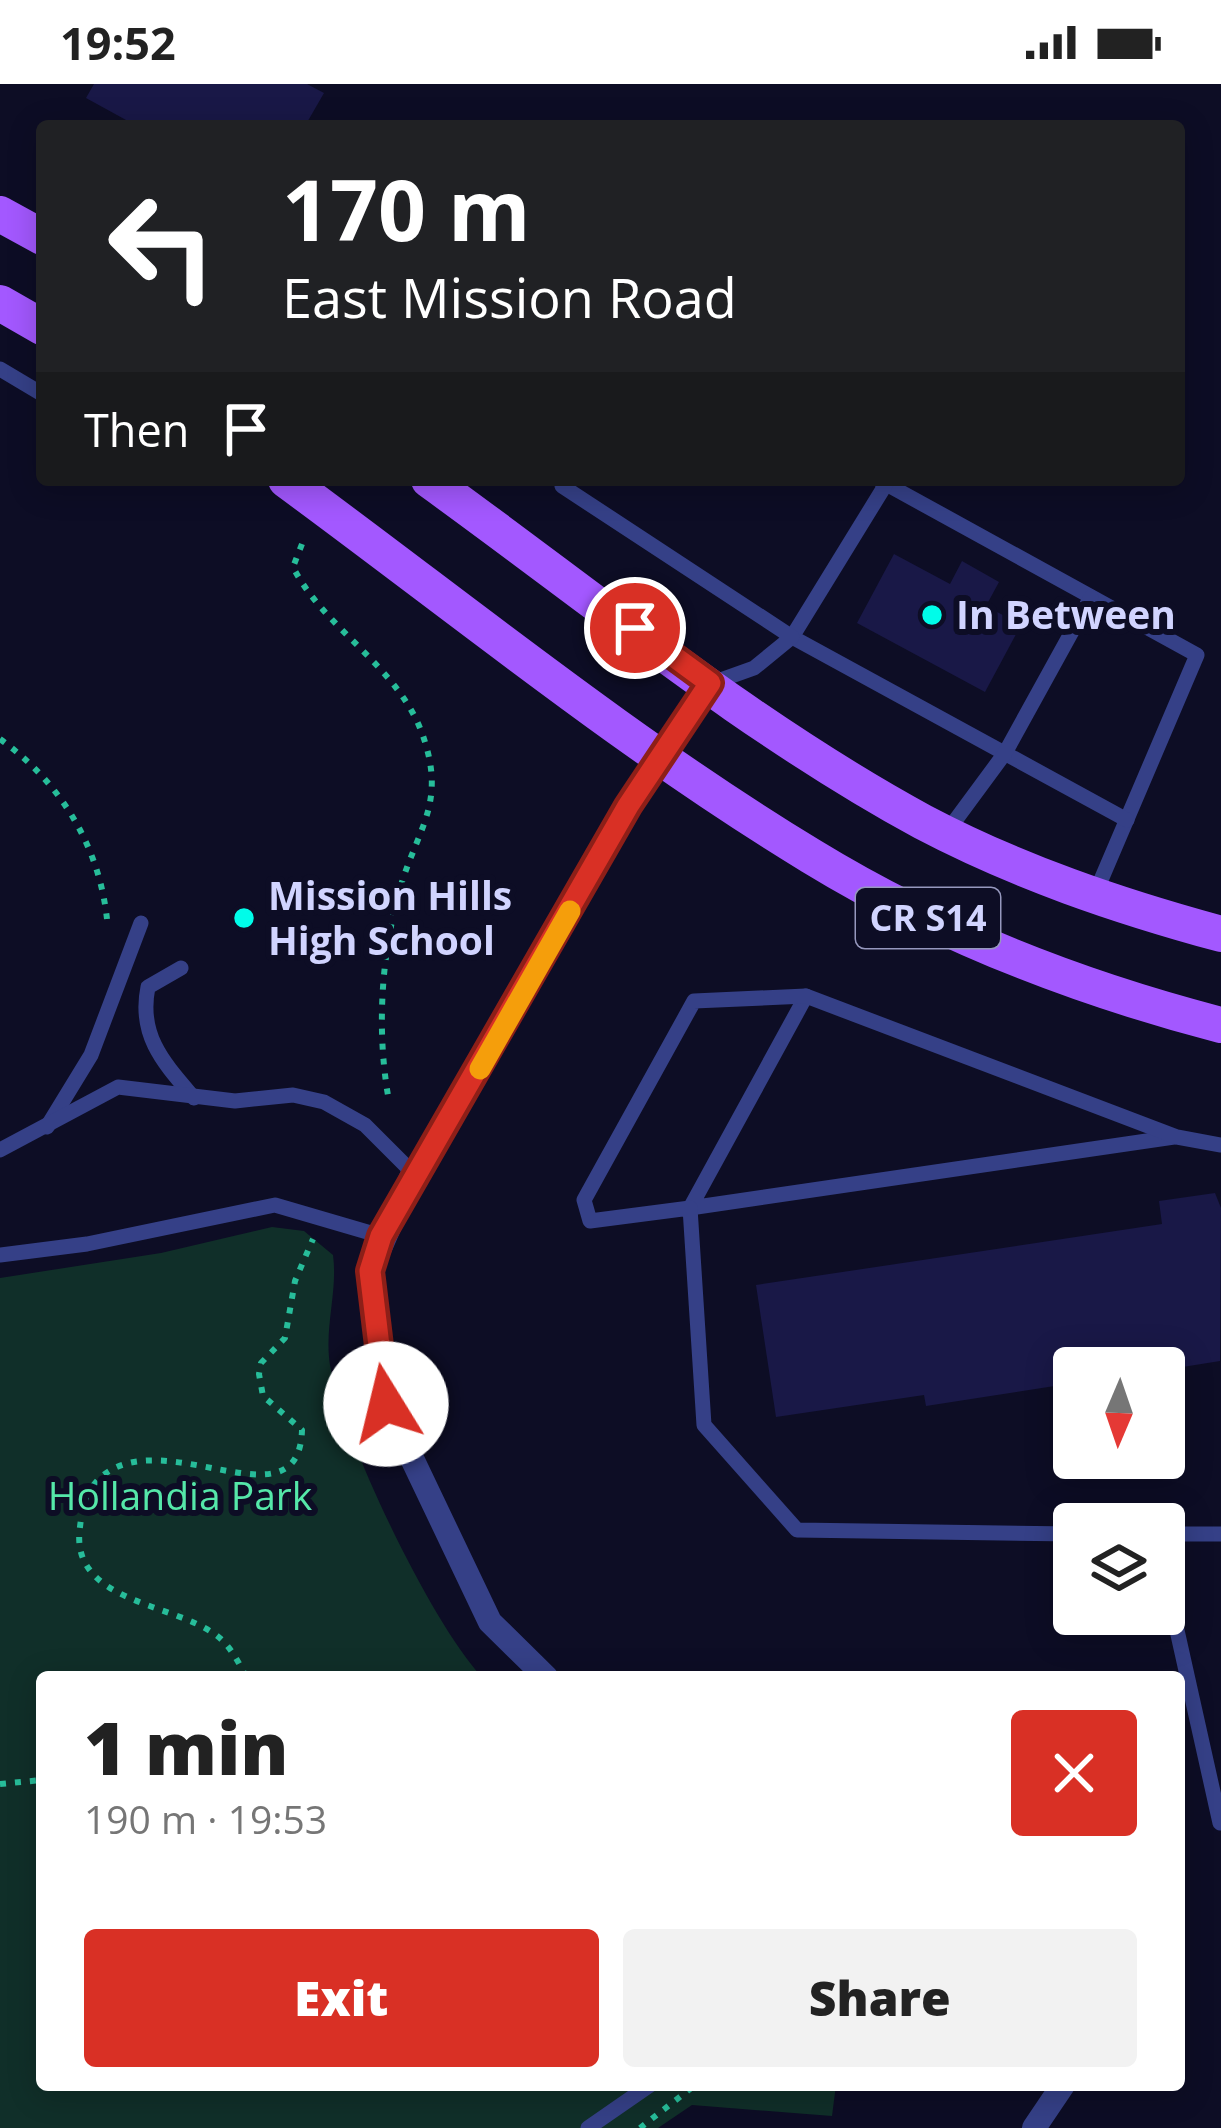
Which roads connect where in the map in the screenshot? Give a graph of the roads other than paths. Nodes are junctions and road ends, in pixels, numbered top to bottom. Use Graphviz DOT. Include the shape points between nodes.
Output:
graph roads {
  1 [pos="0,214"];
  2 [pos="36,234"];
  3 [pos="0,304"];
  4 [pos="36,324"];
  5 [pos="0,369"];
  6 [pos="36,390"];
  7 [pos="294,486"];
  8 [pos="437,486"];
  9 [pos="568,486"];
  10 [pos="881,486"];
  11 [pos="890,486"];
  12 [pos="1091,597"];
  13 [pos="792,637"];
  14 [pos="710,683"];
  15 [pos="1005,753"];
  16 [pos="662,755"];
  17 [pos="1126,820"];
  18 [pos="946,833"];
  19 [pos="1094,897"];
  20 [pos="141,923"];
  21 [pos="1221,934"];
  22 [pos="181,968"];
  23 [pos="806,995"];
  24 [pos="1221,1025"];
  25 [pos="194,1098"];
  26 [pos="45,1130"];
  27 [pos="1177,1137"];
  28 [pos="1221,1145"];
  29 [pos="0,1150"];
  30 [pos="413,1173"];
  31 [pos="690,1208"];
  32 [pos="381,1236"];
  33 [pos="0,1255"];
  34 [pos="1053,1534"];
  35 [pos="1185,1534"];
  36 [pos="1221,1534"];
  37 [pos="1178,1635"];
  38 [pos="540,1671"];
  39 [pos="1220,1822"];
  40 [pos="641,2091"];
  41 [pos="1059,2091"];
  42 [pos="588,2128"];
  43 [pos="1034,2128"];
  1 -- 2 [label="main road"];
  3 -- 4 [label="main road"];
  5 -- 6 [label="lane"];
  7 -- 16 [label="main road, CR S14"];
  8 -- 14 [label="main road, CR S14"];
  9 -- 13 [label="lane"];
  10 -- 13 [label="lane"];
  11 -- 12 [label="lane"];
  12 -- 15 [label="lane"];
  12 -- 17 [label="lane" via="1197,655"];
  13 -- 14 [label="lane" via="754,668"];
  13 -- 15 [label="lane"];
  14 -- 16 [label="street"];
  14 -- 18 [label="main road, CR S14"];
  15 -- 17 [label="lane"];
  15 -- 18 [label="lane"];
  16 -- 24 [label="main road, CR S14" via="812,857 899,904 1076,981"];
  16 -- 30 [label="street"];
  17 -- 19 [label="lane"];
  18 -- 19 [label="main road, CR S14"];
  19 -- 21 [label="main road, CR S14"];
  20 -- 26 [label="lane" via="91,1055"];
  22 -- 25 [label="lane" via="148,987 143,1013 154,1051"];
  23 -- 27 [label="lane"];
  23 -- 31 [label="lane"];
  23 -- 31 [label="lane" via="694,1001 584,1200 590,1221"];
  25 -- 26 [label="lane" via="118,1088"];
  25 -- 30 [label="lane" via="293,1095 324,1102 365,1125"];
  26 -- 29 [label="lane"];
  27 -- 28 [label="lane"];
  27 -- 31 [label="lane"];
  30 -- 32 [label="street"];
  31 -- 34 [label="lane" via="704,1426 797,1530"];
  32 -- 33 [label="lane" via="275,1205"];
  32 -- 38 [label="street" via="370,1271 386,1404 490,1622"];
  35 -- 36 [label="lane"];
  37 -- 39 [label="lane"];
  40 -- 42 [label="lane"];
  41 -- 43 [label="street"];
}
